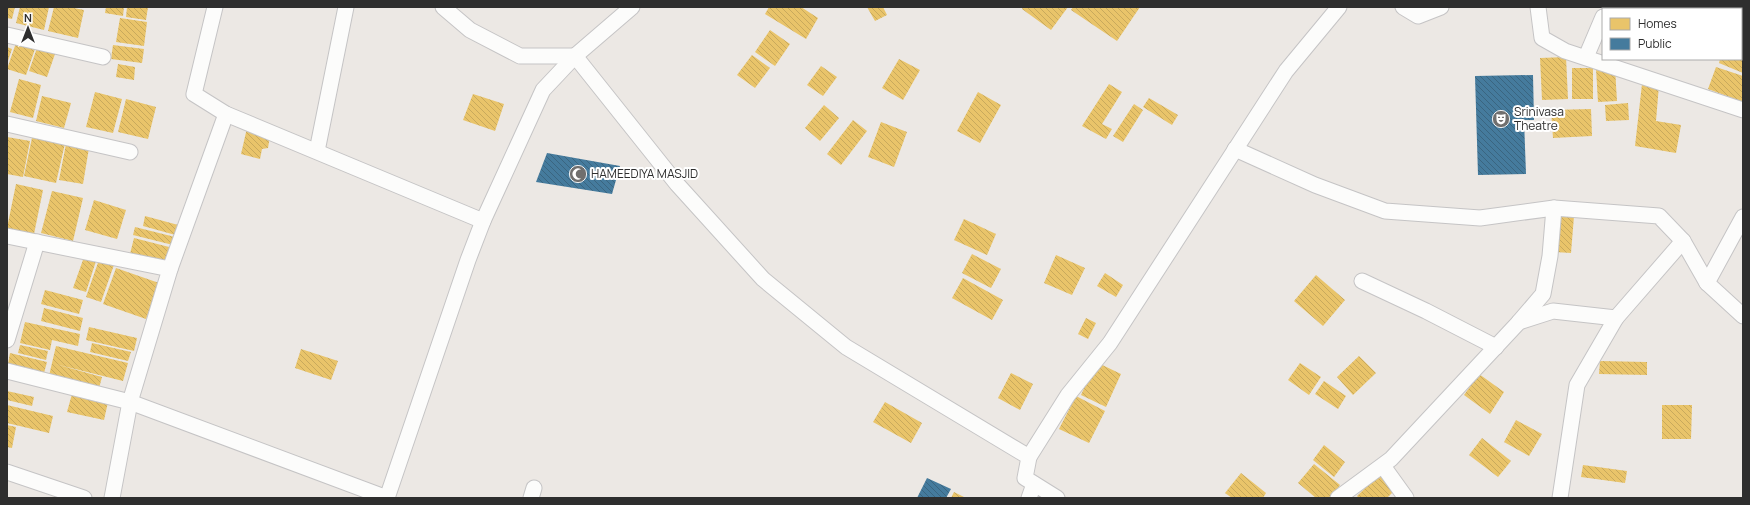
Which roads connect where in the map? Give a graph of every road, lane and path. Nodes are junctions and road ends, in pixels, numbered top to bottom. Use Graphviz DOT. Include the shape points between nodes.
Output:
graph roads {
  1 [pos="215,7"];
  2 [pos="346,7"];
  3 [pos="442,7"];
  4 [pos="632,7"];
  5 [pos="1339,7"];
  6 [pos="1403,7"];
  7 [pos="1441,7"];
  8 [pos="1538,7"];
  9 [pos="1602,19"];
  10 [pos="7,34"];
  11 [pos="575,56"];
  12 [pos="103,57"];
  13 [pos="1586,57"];
  14 [pos="1743,110"];
  15 [pos="226,114"];
  16 [pos="7,124"];
  17 [pos="1235,149"];
  18 [pos="317,151"];
  19 [pos="130,152"];
  20 [pos="1554,208"];
  21 [pos="1743,217"];
  22 [pos="483,221"];
  23 [pos="7,236"];
  24 [pos="1683,241"];
  25 [pos="37,242"];
  26 [pos="170,269"];
  27 [pos="1362,281"];
  28 [pos="1707,283"];
  29 [pos="1743,316"];
  30 [pos="1616,318"];
  31 [pos="1519,322"];
  32 [pos="7,340"];
  33 [pos="1496,347"];
  34 [pos="7,371"];
  35 [pos="130,402"];
  36 [pos="1030,457"];
  37 [pos="1383,466"];
  38 [pos="7,472"];
  39 [pos="1032,491"];
  40 [pos="84,498"];
  41 [pos="112,498"];
  42 [pos="387,498"];
  43 [pos="1057,498"];
  44 [pos="1338,498"];
  45 [pos="1406,498"];
  46 [pos="1560,498"];
  1 -- 15 [label="street" via="194,94"];
  2 -- 18 [label="street"];
  3 -- 11 [label="street" via="470,30 520,56"];
  4 -- 11 [label="street"];
  5 -- 17 [label="street" via="1286,71"];
  6 -- 7 [label="street" via="1418,16"];
  8 -- 13 [label="street" via="1542,38 1565,51"];
  9 -- 13 [label="street"];
  10 -- 12 [label="street"];
  11 -- 22 [label="street" via="543,90"];
  11 -- 36 [label="street" via="677,184 763,279 846,347"];
  13 -- 14 [label="street"];
  15 -- 18 [label="street"];
  15 -- 26 [label="street"];
  16 -- 19 [label="street"];
  17 -- 20 [label="street" via="1315,185 1385,211 1480,218"];
  17 -- 36 [label="street" via="1110,343 1068,395"];
  18 -- 22 [label="street"];
  20 -- 24 [label="street" via="1659,216"];
  20 -- 31 [label="street" via="1550,256 1543,294"];
  21 -- 28 [label="street"];
  22 -- 42 [label="street"];
  23 -- 25 [label="street"];
  24 -- 28 [label="street"];
  24 -- 30 [label="street"];
  25 -- 26 [label="street"];
  25 -- 32 [label="street"];
  26 -- 35 [label="street"];
  27 -- 33 [label="street"];
  28 -- 29 [label="street"];
  30 -- 31 [label="street" via="1553,311"];
  30 -- 46 [label="street" via="1577,385"];
  31 -- 33 [label="street"];
  33 -- 37 [label="street"];
  34 -- 35 [label="street"];
  35 -- 41 [label="street"];
  35 -- 42 [label="street"];
  36 -- 39 [label="street" via="1025,478"];
  37 -- 44 [label="street"];
  37 -- 45 [label="street"];
  38 -- 40 [label="street"];
  39 -- 43 [label="street"];
}
